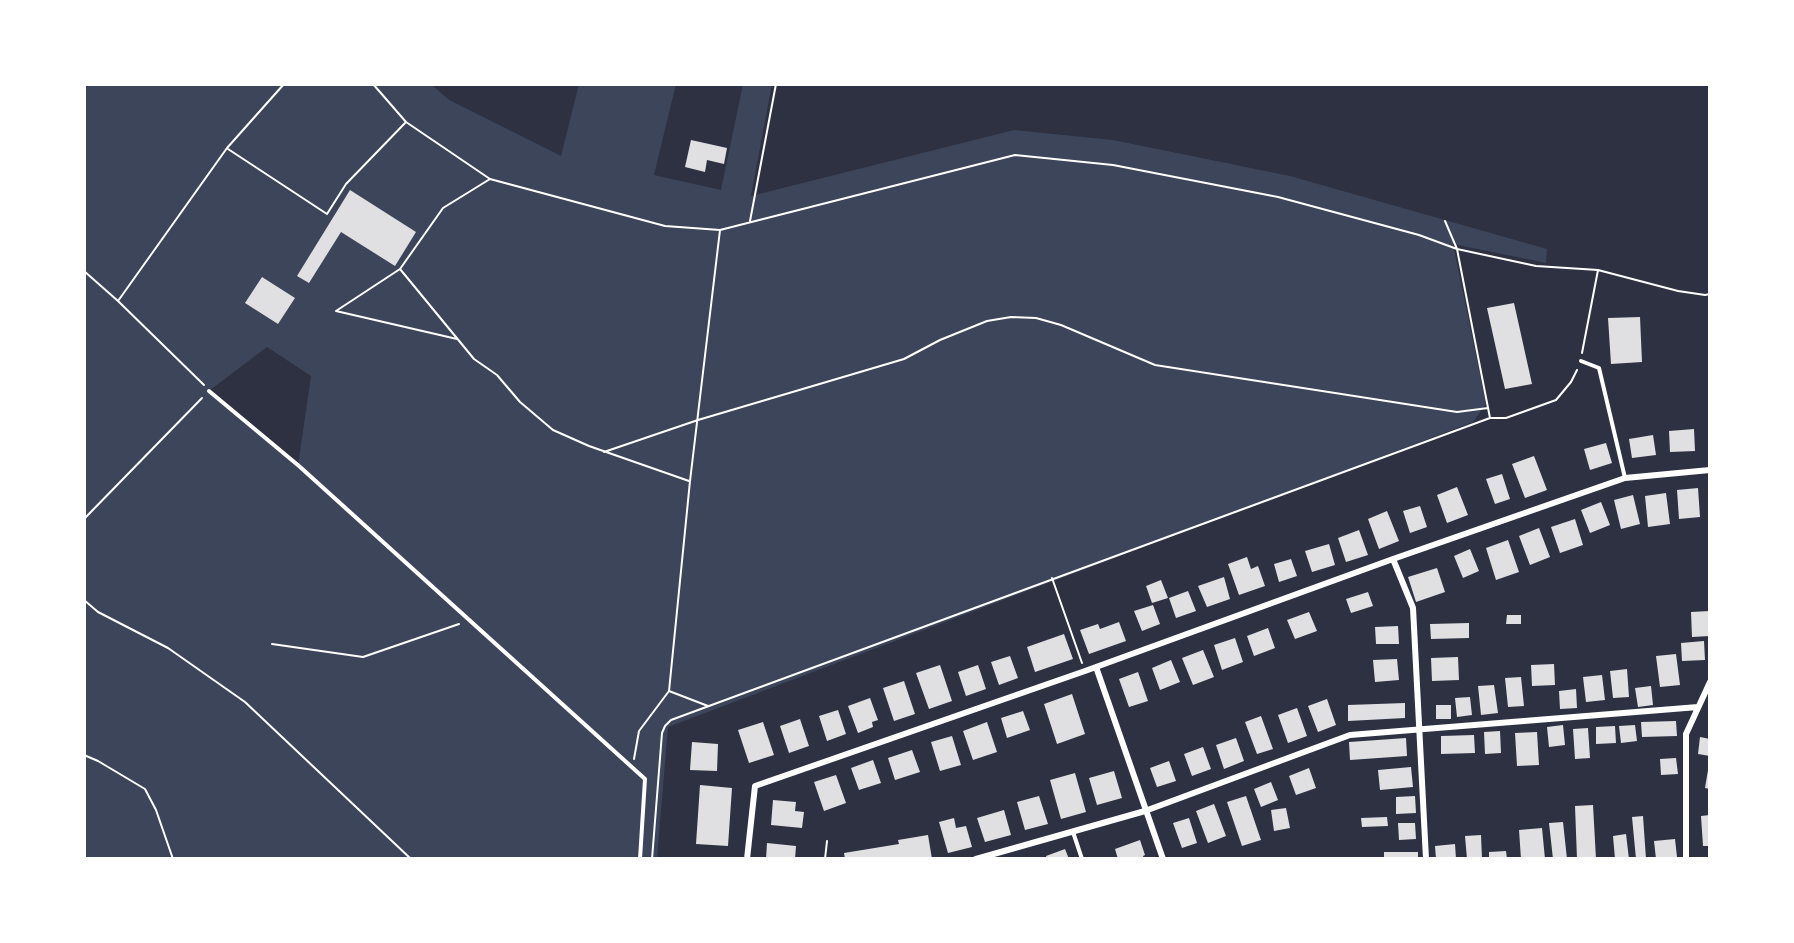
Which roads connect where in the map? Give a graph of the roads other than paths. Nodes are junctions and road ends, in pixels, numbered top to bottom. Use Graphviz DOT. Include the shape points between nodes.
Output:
graph roads {
  1 [pos="1581,361"];
  2 [pos="209,391"];
  3 [pos="1710,470"];
  4 [pos="1625,478"];
  5 [pos="1392,559"];
  6 [pos="1096,668"];
  7 [pos="1710,682"];
  8 [pos="1698,707"];
  9 [pos="1419,730"];
  10 [pos="1146,811"];
  11 [pos="1073,832"];
  12 [pos="640,859"];
  13 [pos="747,859"];
  14 [pos="975,859"];
  15 [pos="1082,859"];
  16 [pos="1163,859"];
  17 [pos="1426,859"];
  18 [pos="1686,859"];
  1 -- 4 [label="lane" via="1599,368"];
  2 -- 12 [label="lane" via="298,466 645,779"];
  3 -- 4 [label="street"];
  4 -- 5 [label="street"];
  5 -- 6 [label="street"];
  5 -- 9 [label="street" via="1413,608"];
  6 -- 10 [label="street"];
  6 -- 13 [label="street" via="755,786"];
  7 -- 8 [label="street"];
  8 -- 9 [label="street"];
  8 -- 18 [label="street" via="1686,734"];
  9 -- 10 [label="street" via="1350,735"];
  9 -- 17 [label="street"];
  10 -- 11 [label="street"];
  10 -- 16 [label="street"];
  11 -- 14 [label="street"];
  11 -- 15 [label="lane"];
}
